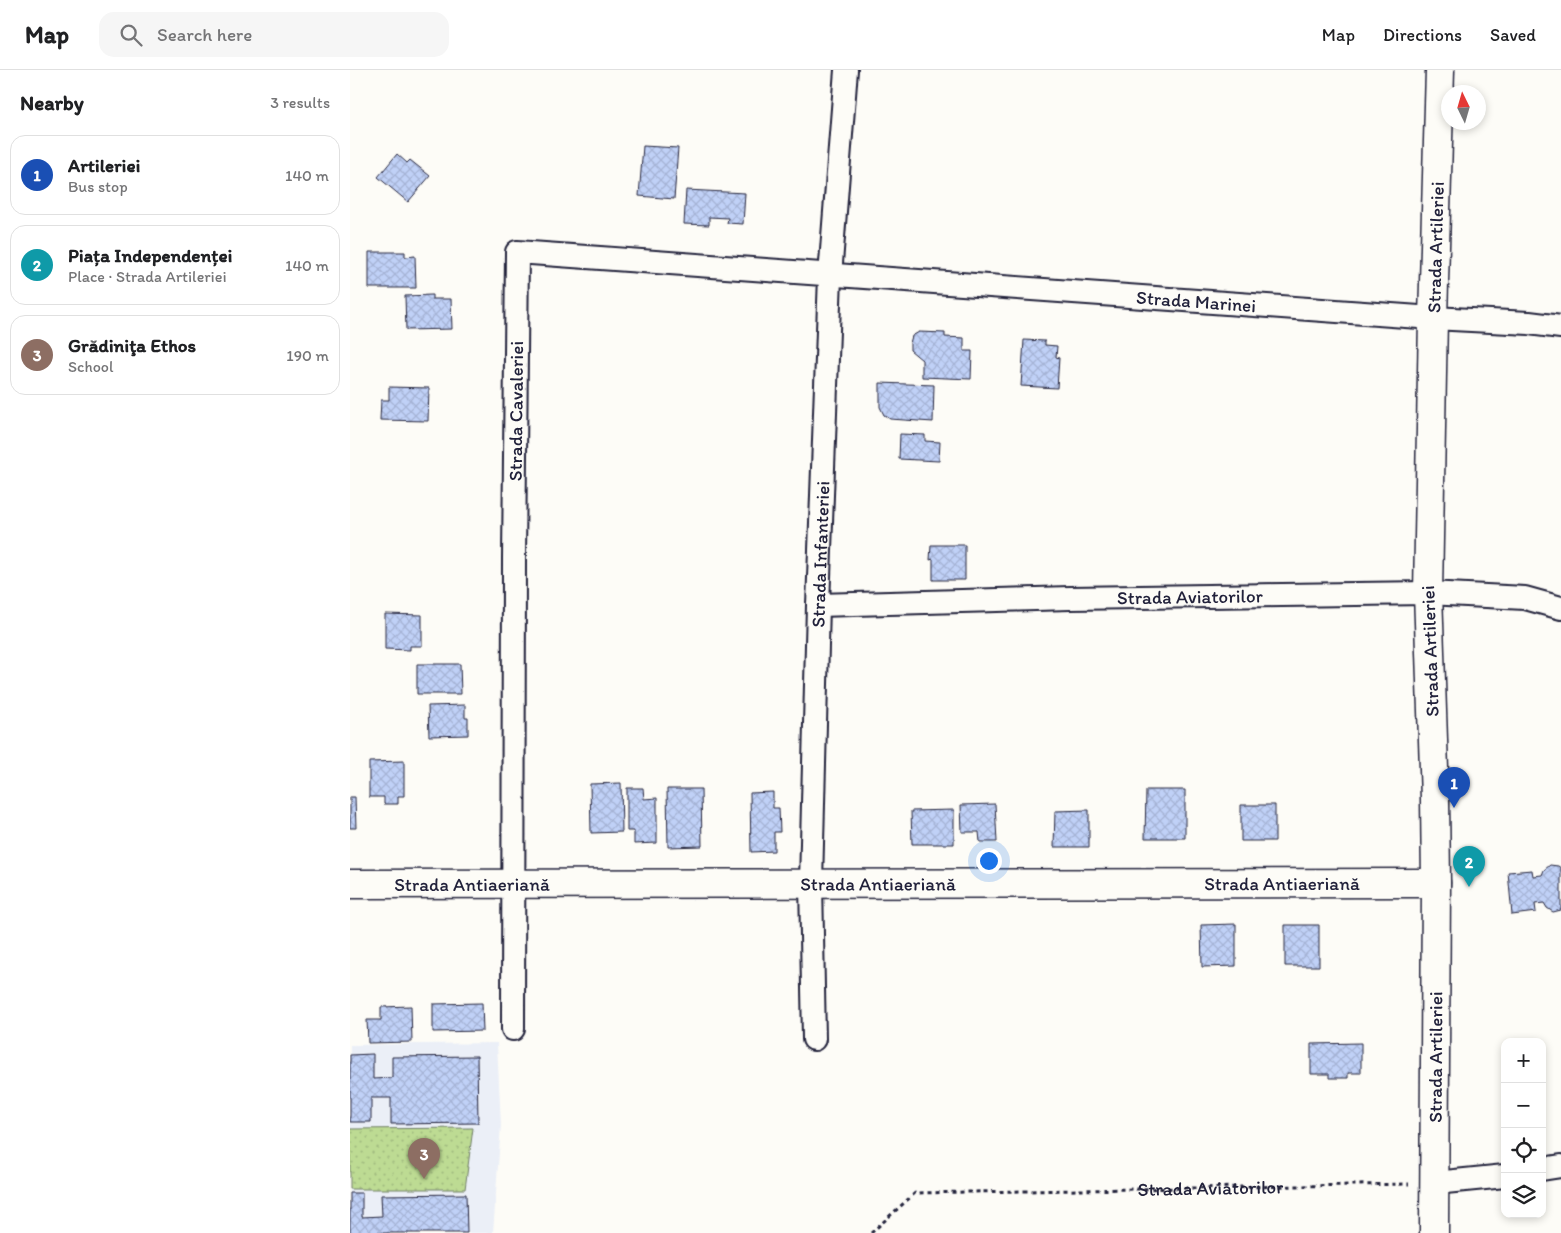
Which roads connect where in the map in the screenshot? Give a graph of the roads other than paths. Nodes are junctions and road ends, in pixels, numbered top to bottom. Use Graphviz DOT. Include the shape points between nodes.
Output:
graph roads {
  1 [pos="846,70"];
  2 [pos="1440,70"];
  3 [pos="830,276"];
  4 [pos="1433,318"];
  5 [pos="1561,327"];
  6 [pos="1428,593"];
  7 [pos="818,605"];
  8 [pos="1561,608"];
  9 [pos="1436,883"];
  10 [pos="350,884"];
  11 [pos="513,884"];
  12 [pos="810,884"];
  13 [pos="513,1029"];
  14 [pos="814,1039"];
  15 [pos="1561,1166"];
  16 [pos="1546,1169"];
  17 [pos="1501,1176"];
  18 [pos="1435,1183"];
  19 [pos="1434,1233"];
  1 -- 3 [label="street, Strada Infanteriei"];
  2 -- 4 [label="street, Strada Artileriei"];
  3 -- 4 [label="street, Strada Marinei"];
  3 -- 7 [label="street, Strada Infanteriei"];
  3 -- 11 [label="street, Strada Cavaleriei" via="517,252"];
  4 -- 5 [label="street, Strada Marinei"];
  4 -- 6 [label="street, Strada Artileriei"];
  6 -- 7 [label="street, Strada Aviatorilor"];
  6 -- 8 [label="street, Strada Aviatorilor" via="1525,598"];
  6 -- 9 [label="street, Strada Artileriei"];
  7 -- 12 [label="street, Strada Infanteriei"];
  9 -- 12 [label="street, Strada Antiaeriană"];
  9 -- 18 [label="street, Strada Artileriei"];
  10 -- 11 [label="street, Strada Antiaeriană"];
  11 -- 12 [label="street, Strada Antiaeriană"];
  11 -- 13 [label="street"];
  12 -- 14 [label="street, Strada Infanteriei"];
  15 -- 16 [label="street"];
  17 -- 18 [label="street"];
  18 -- 19 [label="street, Strada Artileriei"];
}
